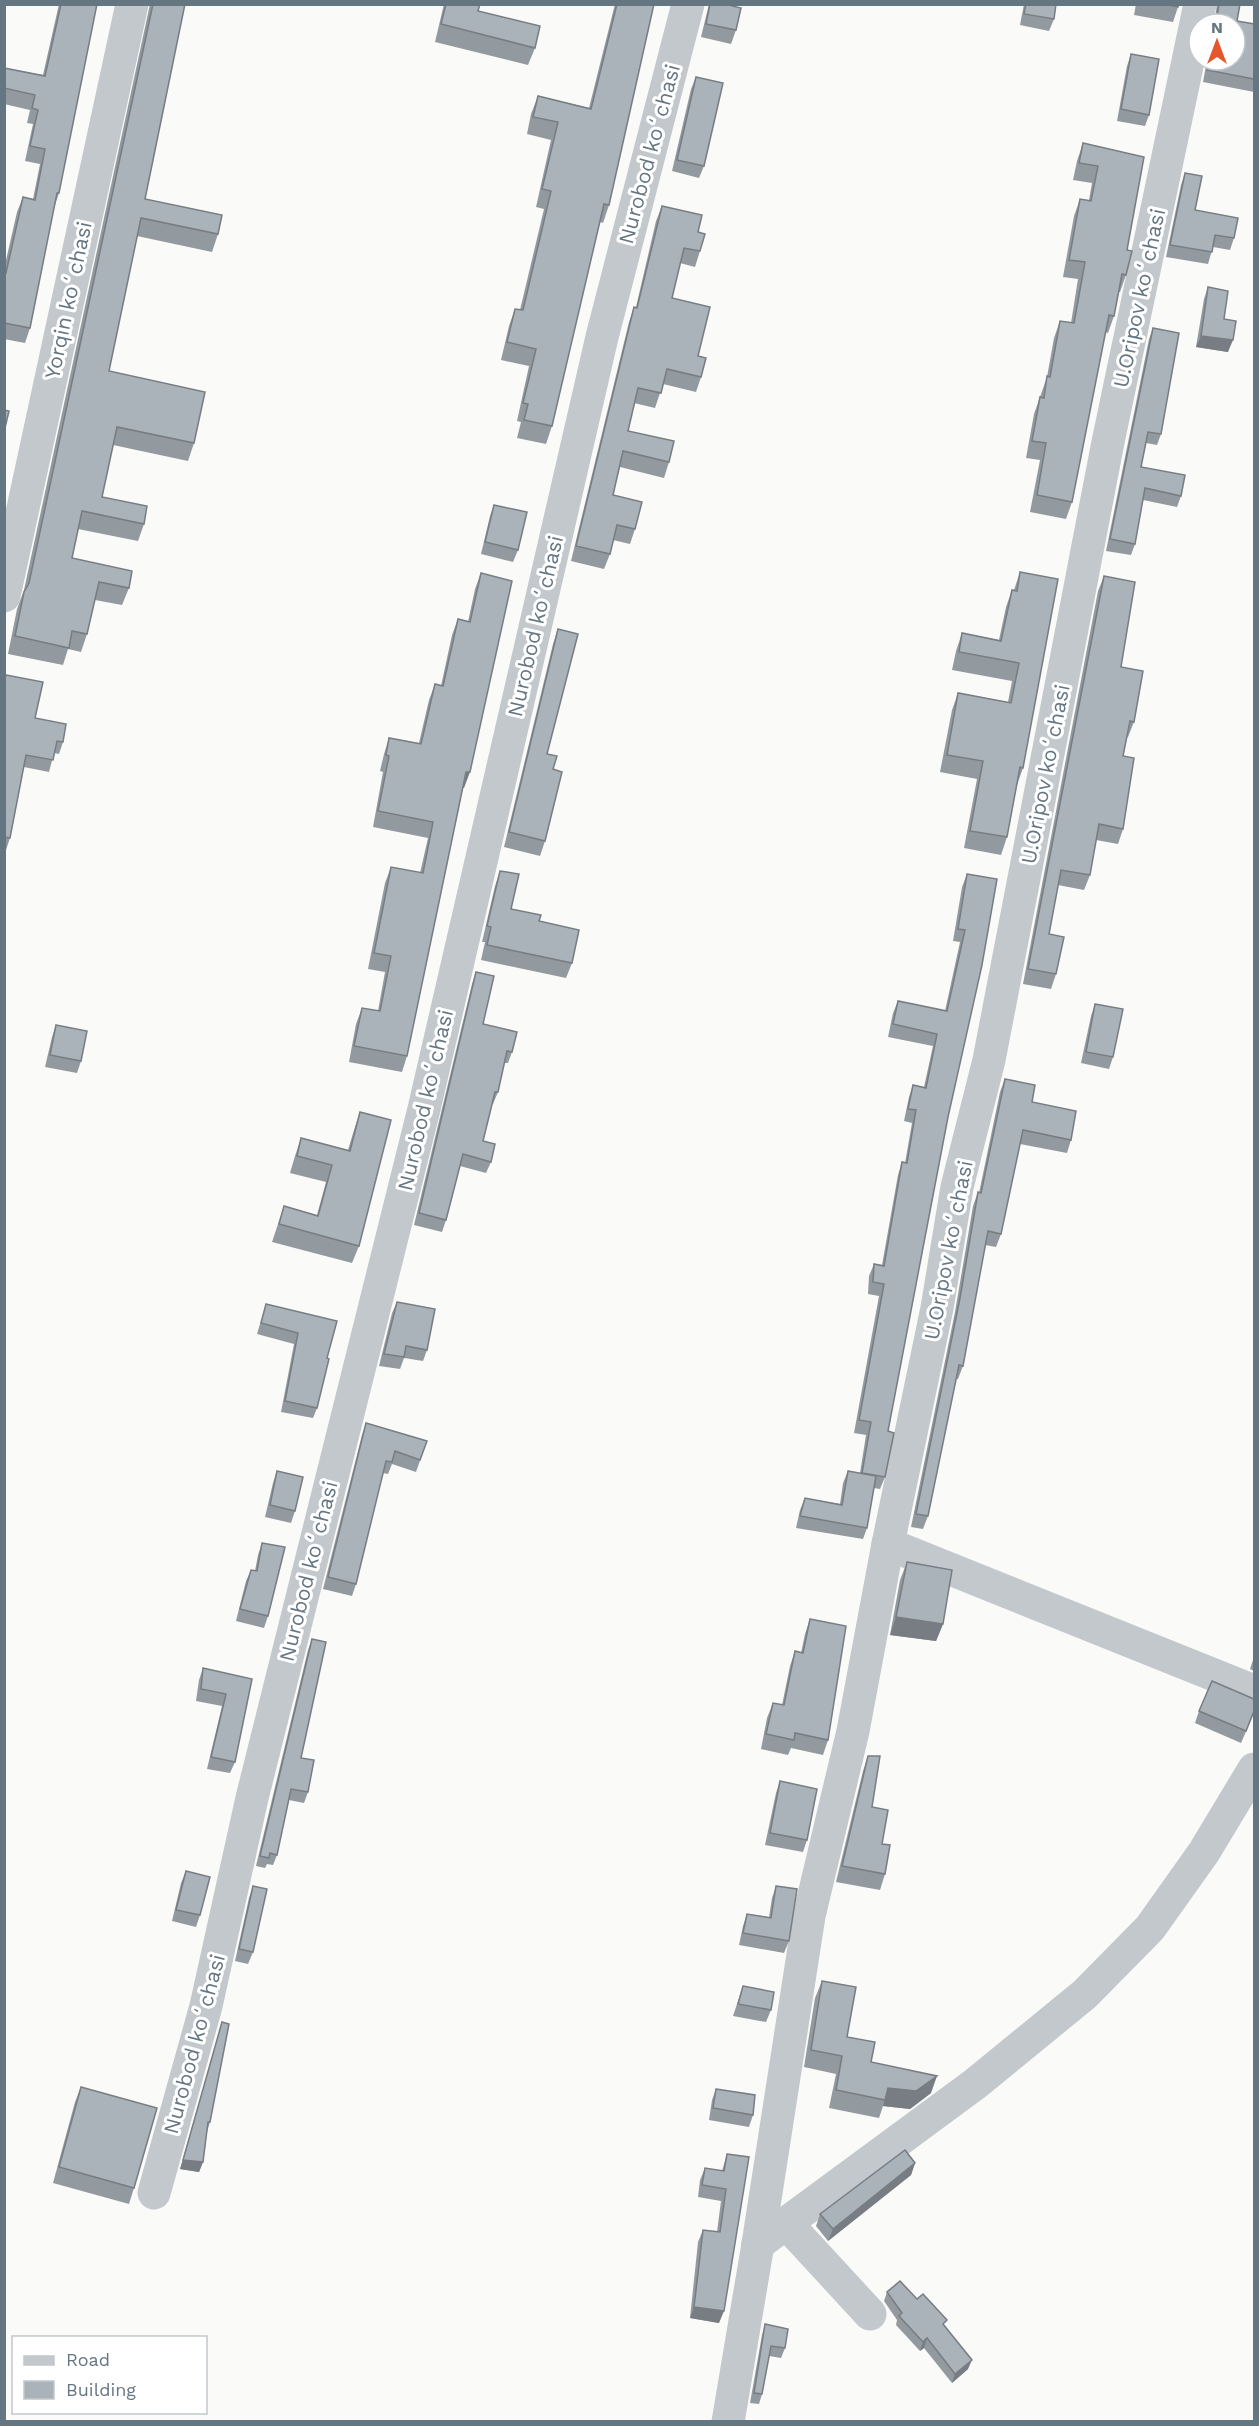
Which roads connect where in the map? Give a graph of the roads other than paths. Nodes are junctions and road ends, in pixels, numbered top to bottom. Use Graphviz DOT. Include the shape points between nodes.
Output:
graph roads {
  1 [pos="132,4"];
  2 [pos="687,4"];
  3 [pos="1200,4"];
  4 [pos="4,596"];
  5 [pos="888,1544"];
  6 [pos="1254,1691"];
  7 [pos="1254,1769"];
  8 [pos="154,2193"];
  9 [pos="787,2224"];
  10 [pos="758,2244"];
  11 [pos="870,2314"];
  12 [pos="728,2421"];
  1 -- 4 [label="street, Yorqin koʻchasi"];
  2 -- 8 [label="street, Nurobod koʻchasi" via="602,336 424,1108 252,1798 206,2006"];
  3 -- 5 [label="street, U.Oripov koʻchasi" via="1108,442 993,1037 957,1187 937,1308"];
  5 -- 6 [label="street"];
  5 -- 10 [label="street, U.Oripov koʻchasi" via="853,1731 809,1916"];
  7 -- 9 [label="street" via="1204,1852 1150,1928 1085,1994 975,2084"];
  9 -- 10 [label="street"];
  9 -- 11 [label="street"];
  10 -- 12 [label="street, U.Oripov koʻchasi"];
}
